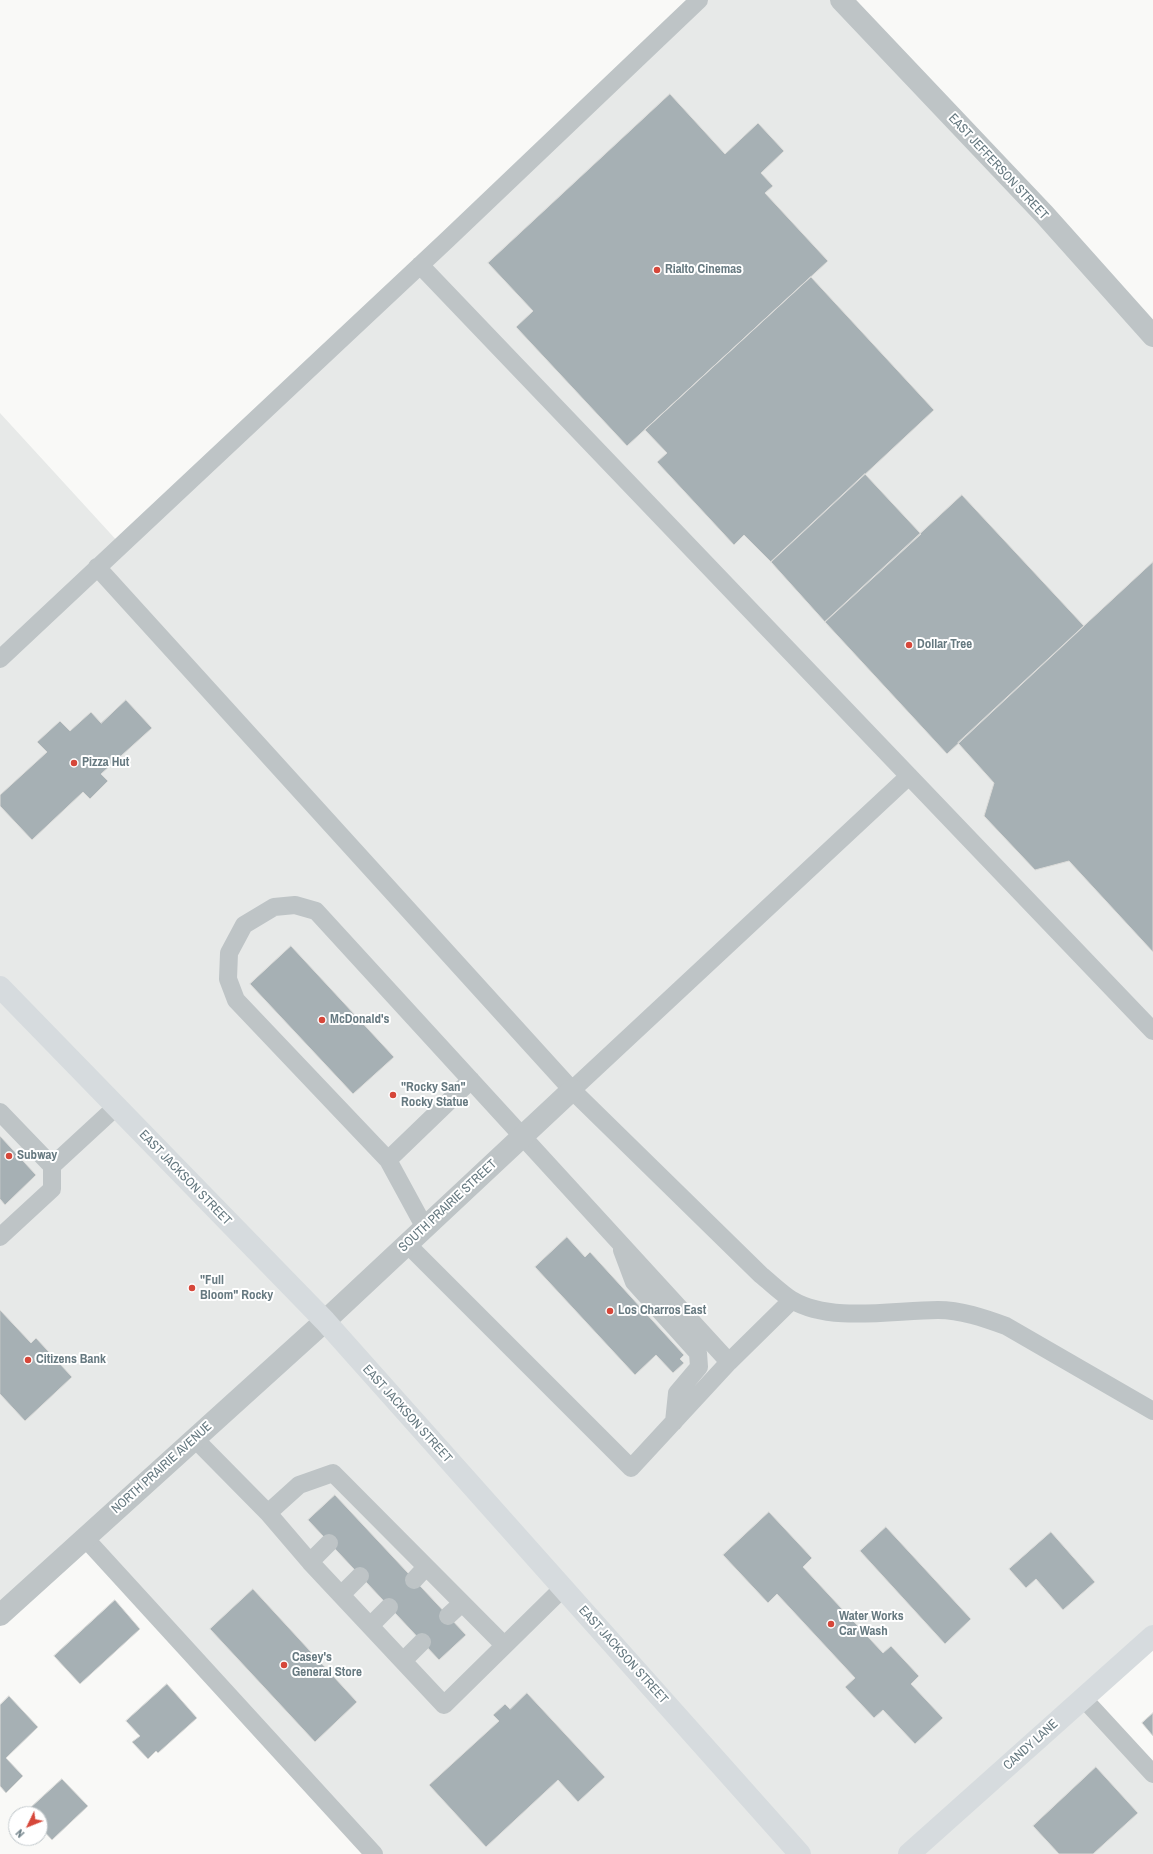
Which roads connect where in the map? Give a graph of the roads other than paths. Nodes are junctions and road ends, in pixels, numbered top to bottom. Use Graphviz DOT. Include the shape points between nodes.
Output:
graph roads {
  1 [pos="699,0"];
  2 [pos="840,0"];
  3 [pos="420,265"];
  4 [pos="1153,336"];
  5 [pos="97,567"];
  6 [pos="0,659"];
  7 [pos="909,776"];
  8 [pos="3,997"];
  9 [pos="1153,1031"];
  10 [pos="471,1080"];
  11 [pos="572,1090"];
  12 [pos="116,1106"];
  13 [pos="0,1112"];
  14 [pos="523,1137"];
  15 [pos="388,1160"];
  16 [pos="52,1166"];
  17 [pos="425,1228"];
  18 [pos="0,1237"];
  19 [pos="618,1241"];
  20 [pos="407,1244"];
  21 [pos="792,1300"];
  22 [pos="325,1322"];
  23 [pos="729,1362"];
  24 [pos="1153,1411"];
  25 [pos="674,1422"];
  26 [pos="195,1439"];
  27 [pos="268,1513"];
  28 [pos="85,1538"];
  29 [pos="329,1543"];
  30 [pos="310,1562"];
  31 [pos="360,1576"];
  32 [pos="563,1588"];
  33 [pos="341,1595"];
  34 [pos="462,1603"];
  35 [pos="389,1607"];
  36 [pos="0,1615"];
  37 [pos="448,1616"];
  38 [pos="370,1626"];
  39 [pos="1153,1636"];
  40 [pos="422,1642"];
  41 [pos="504,1645"];
  42 [pos="403,1661"];
  43 [pos="1083,1698"];
  44 [pos="1153,1774"];
  45 [pos="374,1854"];
  46 [pos="800,1854"];
  47 [pos="909,1854"];
  1 -- 3 [label="lane"];
  2 -- 4 [label="street, EAST JEFFERSON STREET" via="1044,214"];
  3 -- 5 [label="lane"];
  3 -- 7 [label="lane"];
  5 -- 6 [label="lane"];
  5 -- 11 [label="lane"];
  7 -- 9 [label="lane"];
  7 -- 11 [label="lane"];
  8 -- 12 [label="main road, EAST JACKSON STREET"];
  10 -- 14 [label="lane"];
  10 -- 15 [label="lane"];
  10 -- 15 [label="lane" via="316,911 295,905 274,907 244,925 229,953 228,979 236,1000"];
  11 -- 14 [label="street, SOUTH PRAIRIE STREET"];
  11 -- 21 [label="lane" via="761,1275"];
  12 -- 16 [label="lane"];
  12 -- 22 [label="main road, EAST JACKSON STREET"];
  13 -- 16 [label="lane"];
  14 -- 17 [label="street, SOUTH PRAIRIE STREET"];
  14 -- 19 [label="lane"];
  15 -- 17 [label="lane"];
  16 -- 18 [label="lane" via="52,1189"];
  17 -- 20 [label="street, SOUTH PRAIRIE STREET"];
  19 -- 23 [label="lane"];
  19 -- 25 [label="lane" via="634,1282 698,1354 699,1367 676,1393"];
  20 -- 22 [label="street, SOUTH PRAIRIE STREET"];
  20 -- 25 [label="lane" via="631,1468"];
  21 -- 23 [label="lane"];
  21 -- 24 [label="lane" via="825,1312 940,1310 980,1317 1006,1326"];
  22 -- 26 [label="street, NORTH PRAIRIE AVENUE"];
  22 -- 32 [label="main road, EAST JACKSON STREET"];
  23 -- 25 [label="lane"];
  26 -- 27 [label="lane"];
  26 -- 28 [label="street, NORTH PRAIRIE AVENUE"];
  27 -- 30 [label="lane"];
  27 -- 34 [label="lane" via="299,1485 333,1473 361,1512 420,1574"];
  28 -- 36 [label="street, NORTH PRAIRIE AVENUE"];
  28 -- 45 [label="lane"];
  29 -- 30 [label="lane"];
  30 -- 33 [label="lane"];
  31 -- 33 [label="lane"];
  32 -- 41 [label="lane"];
  32 -- 46 [label="main road, EAST JACKSON STREET"];
  33 -- 38 [label="lane"];
  34 -- 37 [label="lane"];
  34 -- 41 [label="lane"];
  35 -- 38 [label="lane"];
  38 -- 42 [label="lane"];
  39 -- 43 [label="main road, CANDY LANE"];
  40 -- 42 [label="lane"];
  41 -- 42 [label="lane" via="444,1705"];
  43 -- 44 [label="lane"];
  43 -- 47 [label="main road, CANDY LANE"];
}
